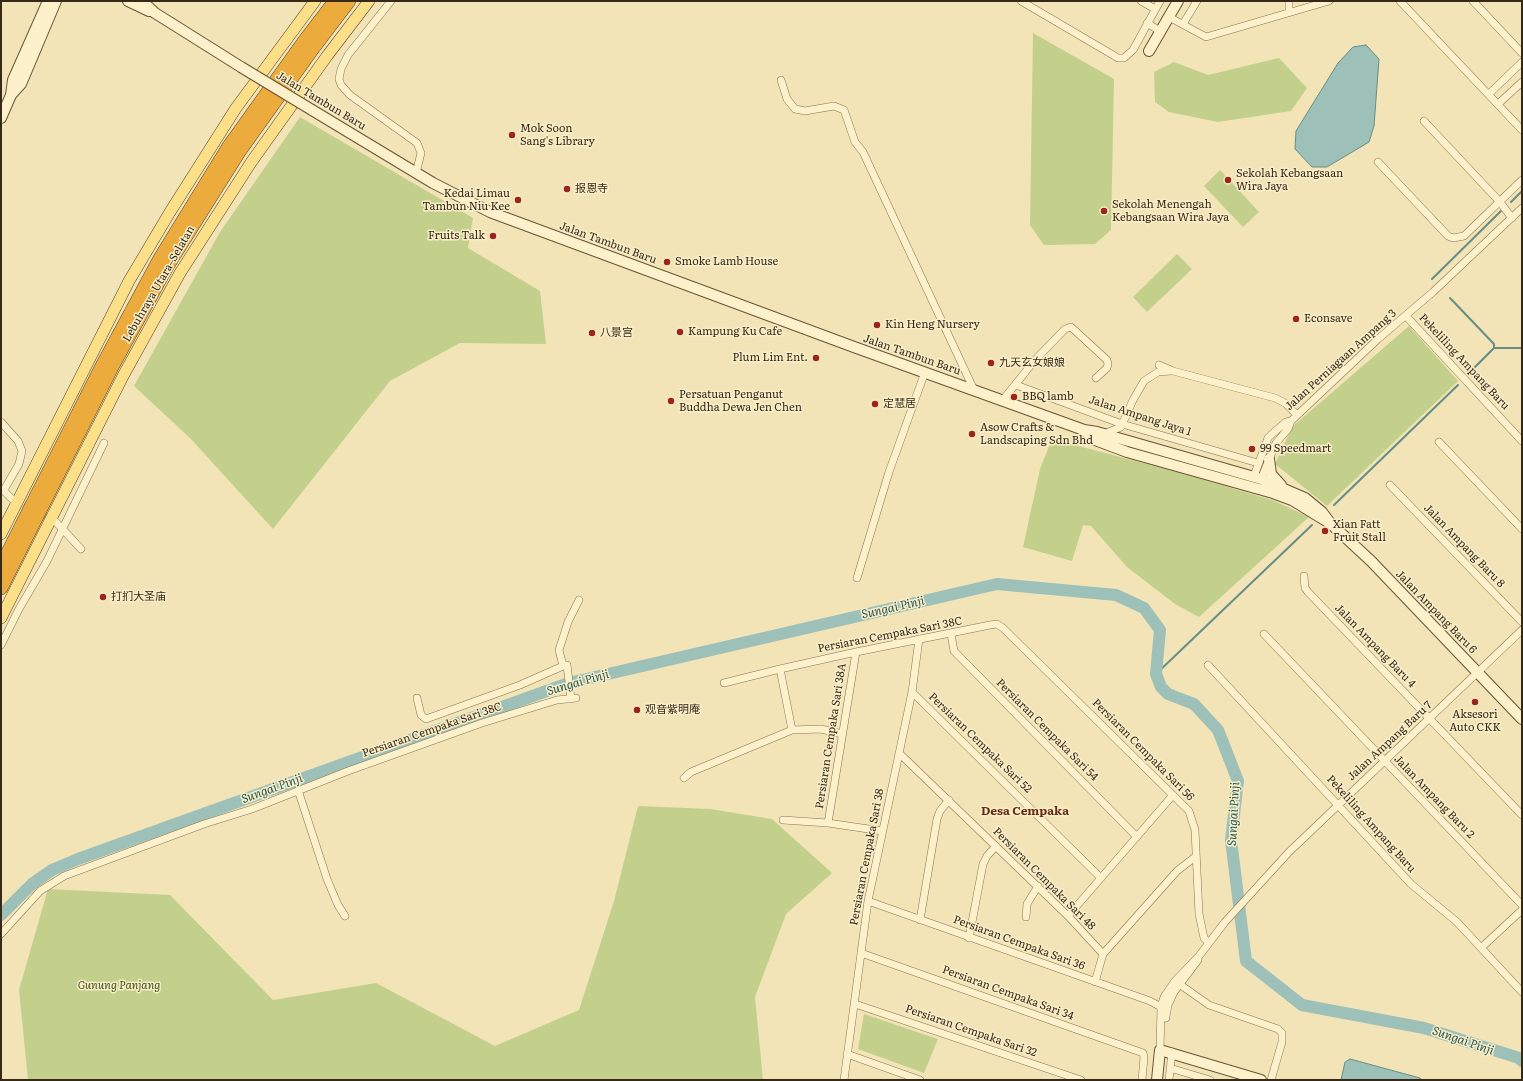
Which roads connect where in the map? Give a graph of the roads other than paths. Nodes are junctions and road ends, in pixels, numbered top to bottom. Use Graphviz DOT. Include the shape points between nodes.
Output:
graph roads {
  1 [pos="124,1"];
  2 [pos="128,1"];
  3 [pos="315,1"];
  4 [pos="335,1"];
  5 [pos="349,1"];
  6 [pos="369,1"];
  7 [pos="391,1"];
  8 [pos="1020,1"];
  9 [pos="1141,1"];
  10 [pos="1160,1"];
  11 [pos="1178,1"];
  12 [pos="1197,1"];
  13 [pos="1289,1"];
  14 [pos="1329,1"];
  15 [pos="1400,1"];
  16 [pos="1473,1"];
  17 [pos="54,2"];
  18 [pos="140,4"];
  19 [pos="1155,9"];
  20 [pos="1289,12"];
  21 [pos="1169,17"];
  22 [pos="1147,23"];
  23 [pos="1183,24"];
  24 [pos="1160,31"];
  25 [pos="1149,51"];
  26 [pos="1522,53"];
  27 [pos="1522,62"];
  28 [pos="781,80"];
  29 [pos="1522,82"];
  30 [pos="1489,94"];
  31 [pos="1498,104"];
  32 [pos="1,118"];
  33 [pos="1424,121"];
  34 [pos="1522,130"];
  35 [pos="1378,162"];
  36 [pos="416,173"];
  37 [pos="1522,180"];
  38 [pos="1499,201"];
  39 [pos="1522,208"];
  40 [pos="1512,218"];
  41 [pos="1406,316"];
  42 [pos="1159,365"];
  43 [pos="1173,371"];
  44 [pos="925,372"];
  45 [pos="1096,378"];
  46 [pos="1016,385"];
  47 [pos="974,390"];
  48 [pos="1002,401"];
  49 [pos="1297,415"];
  50 [pos="1291,421"];
  51 [pos="1,422"];
  52 [pos="1122,425"];
  53 [pos="1084,430"];
  54 [pos="1104,434"];
  55 [pos="1522,441"];
  56 [pos="1439,442"];
  57 [pos="104,443"];
  58 [pos="1138,445"];
  59 [pos="1269,459"];
  60 [pos="1258,463"];
  61 [pos="1223,478"];
  62 [pos="1257,479"];
  63 [pos="1390,485"];
  64 [pos="1288,490"];
  65 [pos="12,499"];
  66 [pos="1308,510"];
  67 [pos="56,522"];
  68 [pos="1331,524"];
  69 [pos="63,528"];
  70 [pos="1522,529"];
  71 [pos="1,534"];
  72 [pos="81,549"];
  73 [pos="1,566"];
  74 [pos="1304,576"];
  75 [pos="857,578"];
  76 [pos="1,588"];
  77 [pos="579,600"];
  78 [pos="1,618"];
  79 [pos="1522,622"];
  80 [pos="1003,628"];
  81 [pos="1522,630"];
  82 [pos="951,634"];
  83 [pos="1264,634"];
  84 [pos="919,640"];
  85 [pos="1,645"];
  86 [pos="856,652"];
  87 [pos="1208,665"];
  88 [pos="564,666"];
  89 [pos="780,668"];
  90 [pos="1478,673"];
  91 [pos="724,683"];
  92 [pos="912,692"];
  93 [pos="417,698"];
  94 [pos="1429,718"];
  95 [pos="1522,719"];
  96 [pos="792,730"];
  97 [pos="842,734"];
  98 [pos="900,753"];
  99 [pos="1385,761"];
  100 [pos="684,778"];
  101 [pos="298,790"];
  102 [pos="1173,795"];
  103 [pos="949,800"];
  104 [pos="1338,804"];
  105 [pos="1522,815"];
  106 [pos="783,820"];
  107 [pos="828,823"];
  108 [pos="882,831"];
  109 [pos="1137,837"];
  110 [pos="996,846"];
  111 [pos="1195,857"];
  112 [pos="1101,878"];
  113 [pos="1038,886"];
  114 [pos="868,901"];
  115 [pos="1522,905"];
  116 [pos="1522,910"];
  117 [pos="344,916"];
  118 [pos="1068,916"];
  119 [pos="1026,917"];
  120 [pos="920,920"];
  121 [pos="1,934"];
  122 [pos="970,938"];
  123 [pos="1208,943"];
  124 [pos="1482,947"];
  125 [pos="861,952"];
  126 [pos="1103,954"];
  127 [pos="1095,982"];
  128 [pos="1177,985"];
  129 [pos="1522,992"];
  130 [pos="855,1004"];
  131 [pos="1161,1007"];
  132 [pos="1166,1018"];
  133 [pos="1160,1045"];
  134 [pos="1172,1052"];
  135 [pos="847,1054"];
  136 [pos="1170,1068"];
  137 [pos="844,1080"];
  138 [pos="920,1080"];
  139 [pos="1081,1080"];
  140 [pos="1142,1080"];
  141 [pos="1157,1080"];
  142 [pos="1169,1080"];
  143 [pos="1210,1080"];
  144 [pos="1261,1080"];
  145 [pos="1271,1080"];
  1 -- 18 [label="main road"];
  2 -- 18 [label="main road, Jalan Tambun Baru"];
  3 -- 71 [label="main road" via="216,137 150,246 116,307"];
  4 -- 73 [label="highway, Lebuhraya Utara–Selatan" via="229,146 159,260 106,357"];
  5 -- 76 [label="highway, Lebuhraya Utara–Selatan" via="243,146 168,265 111,369"];
  6 -- 78 [label="main road" via="256,155 180,273 124,376"];
  7 -- 36 [label="street" via="348,55 339,79 350,94 417,143 421,153"];
  8 -- 22 [label="street" via="1118,58 1124,58 1133,50"];
  9 -- 19 [label="street"];
  10 -- 19 [label="street"];
  11 -- 21 [label="main road"];
  12 -- 23 [label="street"];
  13 -- 20 [label="street"];
  14 -- 20 [label="street"];
  15 -- 30 [label="street"];
  16 -- 26 [label="street"];
  17 -- 32 [label="main road" via="13,80"];
  18 -- 36 [label="main road, Jalan Tambun Baru, bridge"];
  19 -- 22 [label="street"];
  20 -- 23 [label="street" via="1206,37"];
  21 -- 23 [label="street"];
  21 -- 24 [label="main road"];
  22 -- 24 [label="street"];
  24 -- 25 [label="main road"];
  27 -- 30 [label="street"];
  28 -- 47 [label="street" via="787,99 796,109 805,111 834,106 844,110 855,142 863,152"];
  29 -- 31 [label="street"];
  30 -- 31 [label="street"];
  31 -- 34 [label="street"];
  33 -- 38 [label="street"];
  35 -- 38 [label="street" via="1448,236 1464,236"];
  36 -- 44 [label="main road, Jalan Tambun Baru" via="509,220"];
  37 -- 38 [label="street"];
  38 -- 40 [label="street"];
  39 -- 40 [label="street, Jalan Perniagaan Ampang 3"];
  40 -- 41 [label="street, Jalan Perniagaan Ampang 3"];
  41 -- 49 [label="street, Jalan Perniagaan Ampang 3"];
  41 -- 55 [label="street, Pekeliling Ampang Baru"];
  42 -- 43 [label="street"];
  43 -- 49 [label="street" via="1275,398 1285,403"];
  43 -- 52 [label="street" via="1158,372 1144,381"];
  44 -- 47 [label="main road, Jalan Tambun Baru"];
  44 -- 75 [label="street" via="889,472"];
  45 -- 46 [label="street" via="1107,368 1107,360 1070,327 1035,360"];
  46 -- 48 [label="street"];
  46 -- 52 [label="street, Jalan Ampang Jaya 1"];
  47 -- 48 [label="main road, Jalan Tambun Baru"];
  48 -- 53 [label="main road, Jalan Tambun Baru"];
  49 -- 50 [label="street, Jalan Perniagaan Ampang 3"];
  50 -- 59 [label="street, Jalan Perniagaan Ampang 3"];
  50 -- 60 [label="street, Jalan Perniagaan Ampang 3" via="1286,422 1268,438"];
  51 -- 65 [label="street" via="18,441 22,451 19,464 5,488 7,496"];
  52 -- 54 [label="street"];
  52 -- 58 [label="street" via="1124,433"];
  52 -- 60 [label="street, Jalan Ampang Jaya 1"];
  53 -- 54 [label="main road, Jalan Tambun Baru"];
  53 -- 61 [label="main road, Jalan Tambun Baru" via="1095,440 1127,452"];
  54 -- 58 [label="main road, Jalan Tambun Baru"];
  56 -- 70 [label="street"];
  57 -- 69 [label="street"];
  58 -- 62 [label="main road, Jalan Tambun Baru"];
  59 -- 62 [label="street, Jalan Perniagaan Ampang 3"];
  59 -- 64 [label="main road" via="1273,479"];
  60 -- 62 [label="street, Jalan Perniagaan Ampang 3"];
  61 -- 62 [label="main road"];
  61 -- 66 [label="main road, Jalan Ampang Baru 6" via="1292,500"];
  62 -- 64 [label="main road, Jalan Ampang Baru 6"];
  62 -- 66 [label="main road" via="1263,486 1299,500"];
  63 -- 79 [label="street, Jalan Ampang Baru 8"];
  64 -- 68 [label="main road, Jalan Ampang Baru 6" via="1315,504"];
  66 -- 68 [label="main road, Jalan Ampang Baru 6"];
  67 -- 69 [label="street"];
  68 -- 90 [label="main road, Jalan Ampang Baru 6" via="1371,561"];
  69 -- 72 [label="street"];
  69 -- 85 [label="street"];
  74 -- 94 [label="street, Jalan Ampang Baru 4" via="1308,592"];
  77 -- 88 [label="street" via="559,650"];
  80 -- 82 [label="street, Persiaran Cempaka Sari 38C" via="997,624"];
  80 -- 102 [label="street, Persiaran Cempaka Sari 56"];
  81 -- 90 [label="street, Jalan Ampang Baru 7"];
  82 -- 84 [label="street, Persiaran Cempaka Sari 38C"];
  82 -- 109 [label="street, Persiaran Cempaka Sari 54" via="954,651"];
  83 -- 99 [label="street, Jalan Ampang Baru 2"];
  84 -- 86 [label="street, Persiaran Cempaka Sari 38C"];
  84 -- 92 [label="street, Persiaran Cempaka Sari 38"];
  86 -- 89 [label="street, Persiaran Cempaka Sari 38C"];
  86 -- 97 [label="street, Persiaran Cempaka Sari 38A"];
  87 -- 104 [label="street, Pekeliling Ampang Baru"];
  88 -- 93 [label="street" via="520,686 426,719 421,714"];
  88 -- 101 [label="street, Persiaran Cempaka Sari 38C" via="567,665 573,696 482,723"];
  89 -- 91 [label="street, Persiaran Cempaka Sari 38C"];
  89 -- 96 [label="street"];
  90 -- 94 [label="street, Jalan Ampang Baru 7"];
  90 -- 95 [label="main road, Jalan Ampang Baru 6"];
  92 -- 98 [label="street, Persiaran Cempaka Sari 38"];
  92 -- 112 [label="street, Persiaran Cempaka Sari 52"];
  94 -- 99 [label="street, Jalan Ampang Baru 7"];
  94 -- 105 [label="street, Jalan Ampang Baru 4"];
  96 -- 97 [label="street" via="821,729"];
  96 -- 100 [label="street" via="691,772"];
  97 -- 107 [label="street, Persiaran Cempaka Sari 38A"];
  98 -- 103 [label="street, Persiaran Cempaka Sari 48"];
  98 -- 108 [label="street, Persiaran Cempaka Sari 38"];
  99 -- 104 [label="street, Jalan Ampang Baru 7"];
  99 -- 115 [label="street, Jalan Ampang Baru 2"];
  101 -- 117 [label="street" via="327,879"];
  101 -- 121 [label="street, Persiaran Cempaka Sari 38C" via="64,876 40,891"];
  102 -- 109 [label="street"];
  102 -- 111 [label="street, Persiaran Cempaka Sari 56" via="1189,811 1194,830"];
  103 -- 110 [label="street, Persiaran Cempaka Sari 48"];
  103 -- 120 [label="street" via="937,819"];
  104 -- 123 [label="street, Jalan Ampang Baru 7" via="1276,866"];
  104 -- 124 [label="street, Pekeliling Ampang Baru" via="1411,884 1457,922"];
  106 -- 107 [label="street, Persiaran Cempaka Sari 38A"];
  107 -- 108 [label="street, Persiaran Cempaka Sari 38A"];
  108 -- 114 [label="street, Persiaran Cempaka Sari 38"];
  109 -- 112 [label="street"];
  110 -- 113 [label="street, Persiaran Cempaka Sari 48"];
  110 -- 122 [label="street" via="984,864"];
  111 -- 123 [label="street, Persiaran Cempaka Sari 56" via="1199,914 1204,938"];
  111 -- 126 [label="street" via="1177,871"];
  112 -- 118 [label="street"];
  113 -- 118 [label="street, Persiaran Cempaka Sari 48"];
  113 -- 119 [label="street" via="1027,904"];
  114 -- 120 [label="street, Persiaran Cempaka Sari 36"];
  114 -- 125 [label="street, Persiaran Cempaka Sari 38"];
  116 -- 124 [label="street"];
  118 -- 126 [label="street, Persiaran Cempaka Sari 48"];
  120 -- 122 [label="street, Persiaran Cempaka Sari 36"];
  122 -- 127 [label="street, Persiaran Cempaka Sari 36"];
  123 -- 128 [label="street, Jalan Ampang Baru 7"];
  124 -- 129 [label="street, Pekeliling Ampang Baru"];
  125 -- 130 [label="street, Persiaran Cempaka Sari 38"];
  125 -- 140 [label="street, Persiaran Cempaka Sari 34" via="1143,1053"];
  126 -- 127 [label="street"];
  127 -- 131 [label="street, Persiaran Cempaka Sari 36"];
  128 -- 131 [label="street" via="1164,997"];
  128 -- 132 [label="street" via="1170,999"];
  128 -- 145 [label="street" via="1210,1005 1278,1028 1282,1033 1282,1042"];
  130 -- 135 [label="street, Persiaran Cempaka Sari 38"];
  130 -- 139 [label="street, Persiaran Cempaka Sari 32"];
  131 -- 132 [label="street"];
  131 -- 133 [label="street"];
  132 -- 133 [label="street"];
  133 -- 134 [label="main road"];
  133 -- 141 [label="main road"];
  134 -- 136 [label="street"];
  134 -- 144 [label="main road"];
  135 -- 137 [label="street, Persiaran Cempaka Sari 38"];
  135 -- 138 [label="street"];
  136 -- 142 [label="street"];
  136 -- 143 [label="street"];
}
